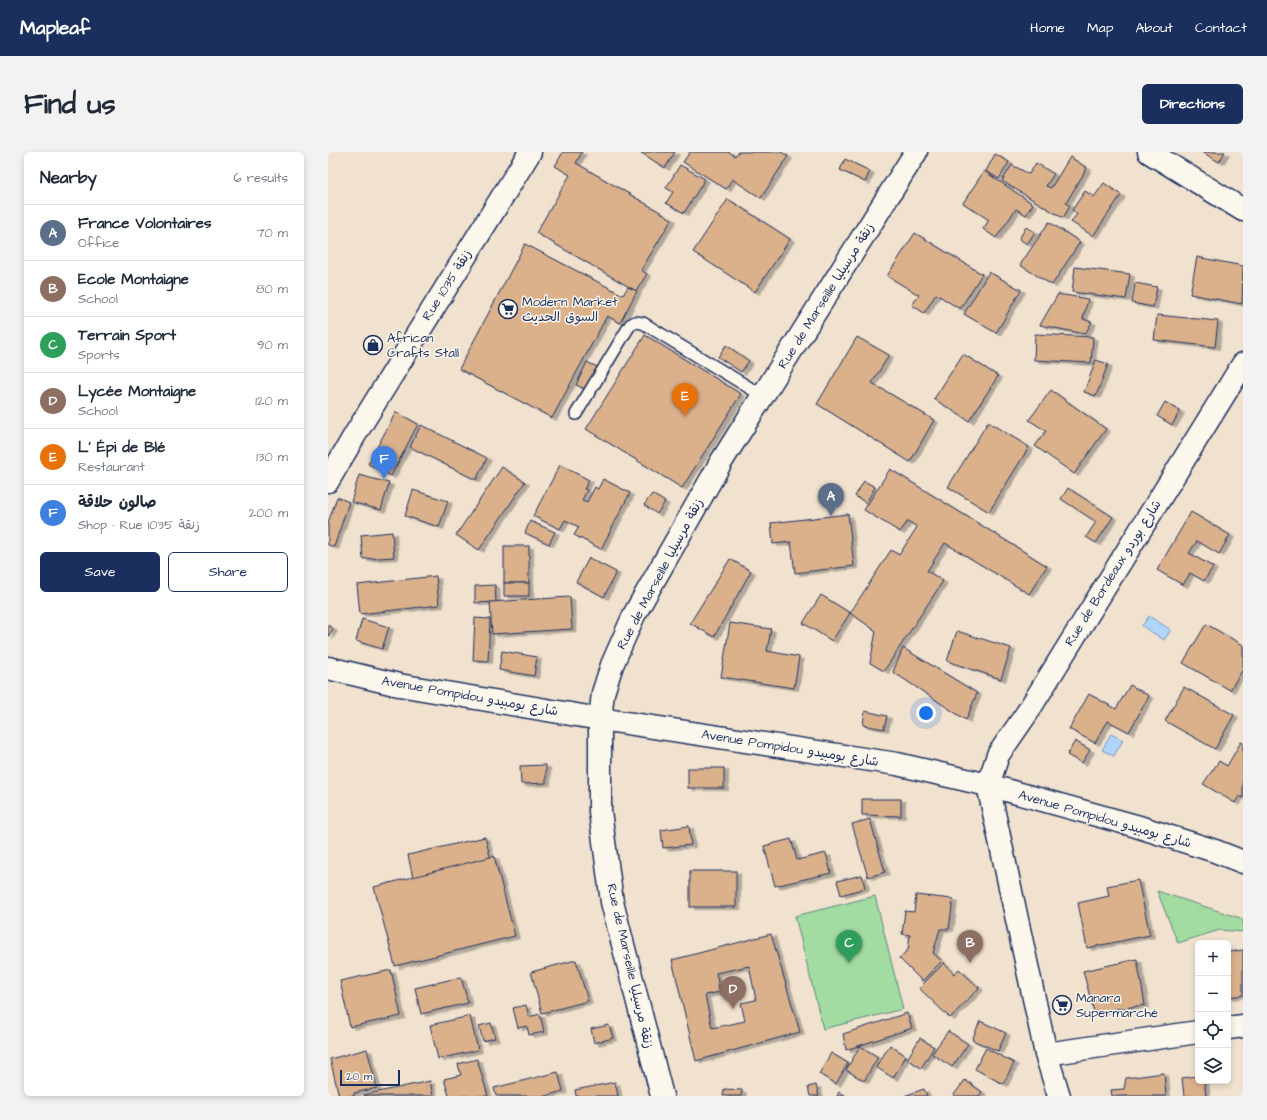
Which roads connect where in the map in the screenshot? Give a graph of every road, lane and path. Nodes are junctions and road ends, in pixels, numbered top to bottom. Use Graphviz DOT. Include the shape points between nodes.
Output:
graph roads {
  1 [pos="530,152"];
  2 [pos="916,152"];
  3 [pos="1149,152"];
  4 [pos="1243,210"];
  5 [pos="1243,364"];
  6 [pos="763,396"];
  7 [pos="576,414"];
  8 [pos="328,481"];
  9 [pos="328,668"];
  10 [pos="600,719"];
  11 [pos="988,785"];
  12 [pos="1243,862"];
  13 [pos="1243,1026"];
  14 [pos="1231,1028"];
  15 [pos="1195,1032"];
  16 [pos="1046,1054"];
  17 [pos="662,1096"];
  18 [pos="1059,1096"];
  1 -- 8 [label="street, Rue 1035 زنقة"];
  2 -- 6 [label="street, Rue de Marseille زنقة مرسيليا"];
  3 -- 4 [label="street"];
  5 -- 11 [label="street, Rue de Bordeaux شارع بوردو" via="1027,713 998,755"];
  6 -- 7 [label="lane" via="643,323 635,322 630,325"];
  6 -- 10 [label="street, Rue de Marseille زنقة مرسيليا" via="721,462 634,615 612,665 603,693"];
  9 -- 10 [label="street, Avenue Pompidou شارع بومبيدو" via="399,685"];
  10 -- 11 [label="street, Avenue Pompidou شارع بومبيدو" via="897,764"];
  10 -- 17 [label="street, Rue de Marseille زنقة مرسيليا" via="600,812 612,902"];
  11 -- 12 [label="street, Avenue Pompidou شارع بومبيدو" via="1136,826"];
  11 -- 16 [label="street"];
  13 -- 14 [label="street"];
  15 -- 16 [label="street"];
  16 -- 18 [label="street"];
}
